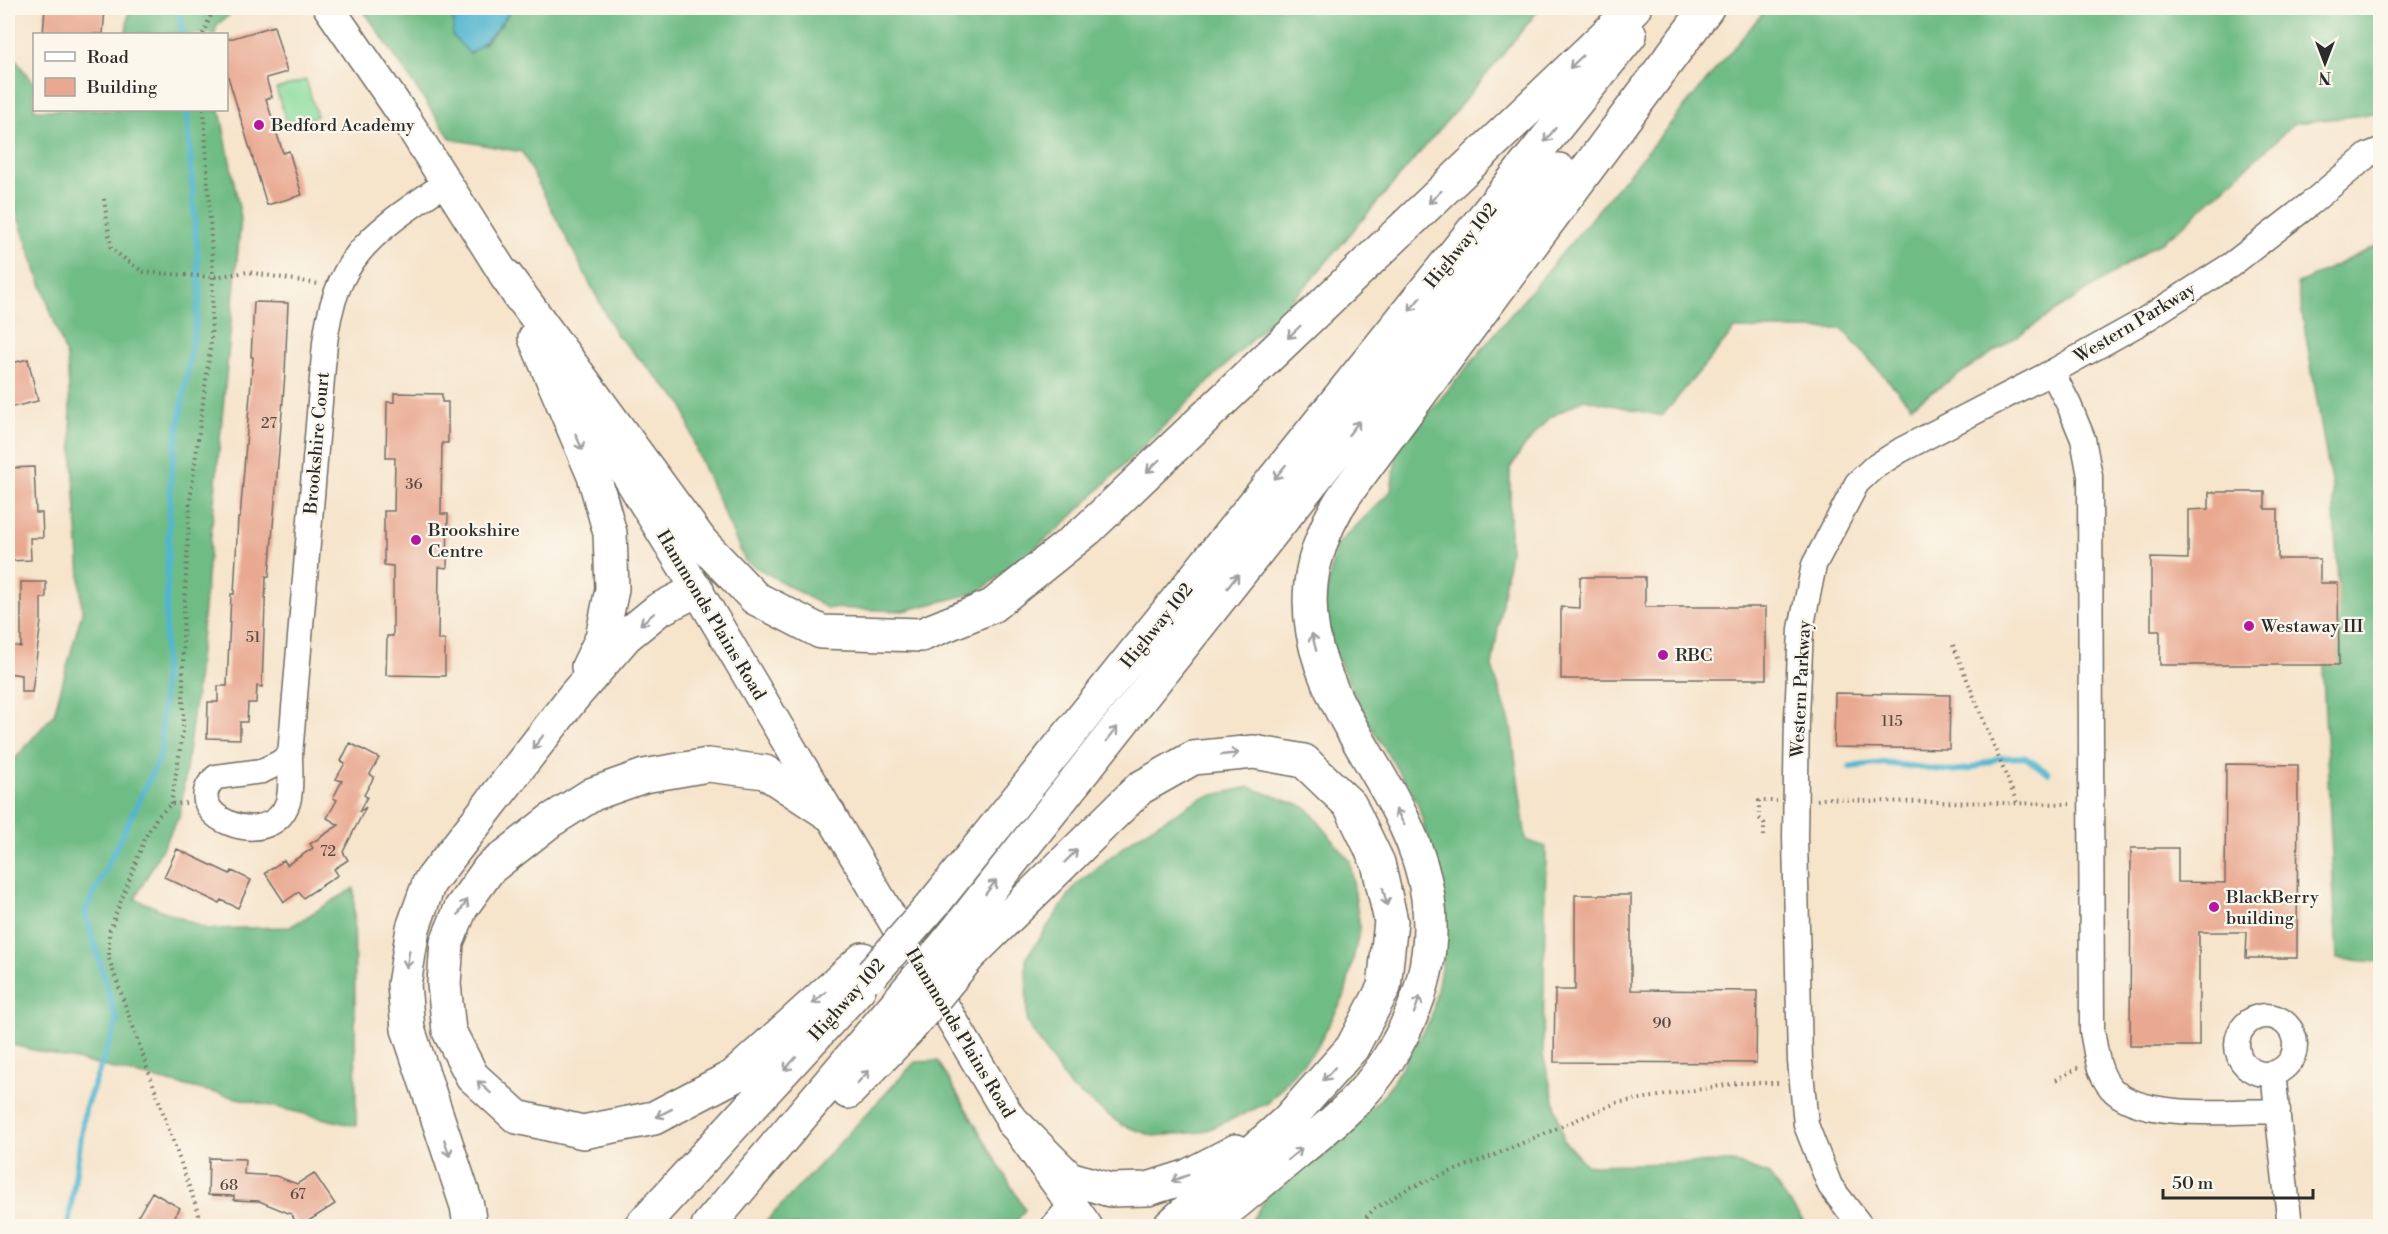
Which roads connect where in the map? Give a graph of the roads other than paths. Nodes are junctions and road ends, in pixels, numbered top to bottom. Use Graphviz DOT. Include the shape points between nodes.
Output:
graph roads {
  1 [pos="329,8"];
  2 [pos="1634,8"];
  3 [pos="1652,8"];
  4 [pos="1691,8"];
  5 [pos="1707,8"];
  6 [pos="2380,150"];
  7 [pos="447,182"];
  8 [pos="510,284"];
  9 [pos="2052,372"];
  10 [pos="697,590"];
  11 [pos="574,696"];
  12 [pos="290,755"];
  13 [pos="830,814"];
  14 [pos="962,944"];
  15 [pos="867,966"];
  16 [pos="901,1019"];
  17 [pos="2273,1072"];
  18 [pos="2278,1111"];
  19 [pos="1012,1121"];
  20 [pos="1287,1121"];
  21 [pos="1250,1191"];
  22 [pos="1080,1215"];
  23 [pos="470,1227"];
  24 [pos="641,1227"];
  25 [pos="708,1227"];
  26 [pos="722,1227"];
  27 [pos="1053,1227"];
  28 [pos="1170,1227"];
  29 [pos="1208,1227"];
  30 [pos="1226,1227"];
  31 [pos="1861,1227"];
  32 [pos="2290,1227"];
  1 -- 7 [label="main road, Hammonds Plains Road"];
  2 -- 8 [label="highway, one-way" via="1088,529 992,606 921,635 821,632 755,598 702,543"];
  3 -- 15 [label="highway, Highway 102, one-way, bridge" via="1019,798"];
  14 -- 4 [label="highway, Highway 102, one-way" via="1504,238"];
  21 -- 5 [label="highway, one-way" via="1332,1124 1386,1062 1415,1010 1430,942 1427,892 1414,846 1318,659 1310,626 1309,598 1324,534 1347,492"];
  6 -- 9 [label="street, Western Parkway" via="2368,155 2231,265"];
  7 -- 8 [label="main road, Hammonds Plains Road"];
  7 -- 12 [label="street, Brookshire Court" via="374,235 352,260 327,319"];
  8 -- 10 [label="main road, Hammonds Plains Road"];
  8 -- 11 [label="highway, one-way" via="594,476 610,533 612,589 602,638"];
  9 -- 18 [label="street" via="2083,439 2090,476 2092,1031 2099,1069 2112,1089 2135,1103 2173,1112"];
  9 -- 31 [label="street, Western Parkway" via="1873,468 1857,483 1814,565 1802,629 1797,717 1795,837 1802,1084 1806,1125 1830,1186"];
  10 -- 11 [label="highway, one-way" via="658,610 626,636"];
  10 -- 13 [label="main road, Hammonds Plains Road"];
  11 -- 23 [label="highway, one-way" via="429,883 413,928 404,985 408,1029 467,1206"];
  12 -- 12 [label="street, Brookshire Court" via="289,800 271,822 255,828 237,826 211,812 205,801 207,788 216,777 262,771"];
  15 -- 13 [label="highway, one-way" via="734,1076 654,1118 583,1132 518,1117 472,1076 449,1031 444,984 447,942 461,908 489,869 550,821 593,794 644,776 708,765 765,772"];
  13 -- 19 [label="main road, Hammonds Plains Road"];
  14 -- 16 [label="highway, Highway 102, bridge"];
  14 -- 20 [label="highway, one-way" via="1140,788 1192,758 1254,752 1304,761 1350,805 1378,863 1391,921 1384,987 1363,1028 1352,1048"];
  15 -- 24 [label="highway, Highway 102, one-way"];
  16 -- 25 [label="highway, Highway 102"];
  26 -- 16 [label="highway, one-way"];
  17 -- 18 [label="street"];
  18 -- 32 [label="street"];
  20 -- 19 [label="highway, one-way" via="1186,1177 1148,1189 1110,1190 1069,1178"];
  19 -- 22 [label="main road, Hammonds Plains Road"];
  20 -- 28 [label="highway"];
  21 -- 29 [label="highway"];
  21 -- 30 [label="highway"];
  22 -- 27 [label="street"];
}
